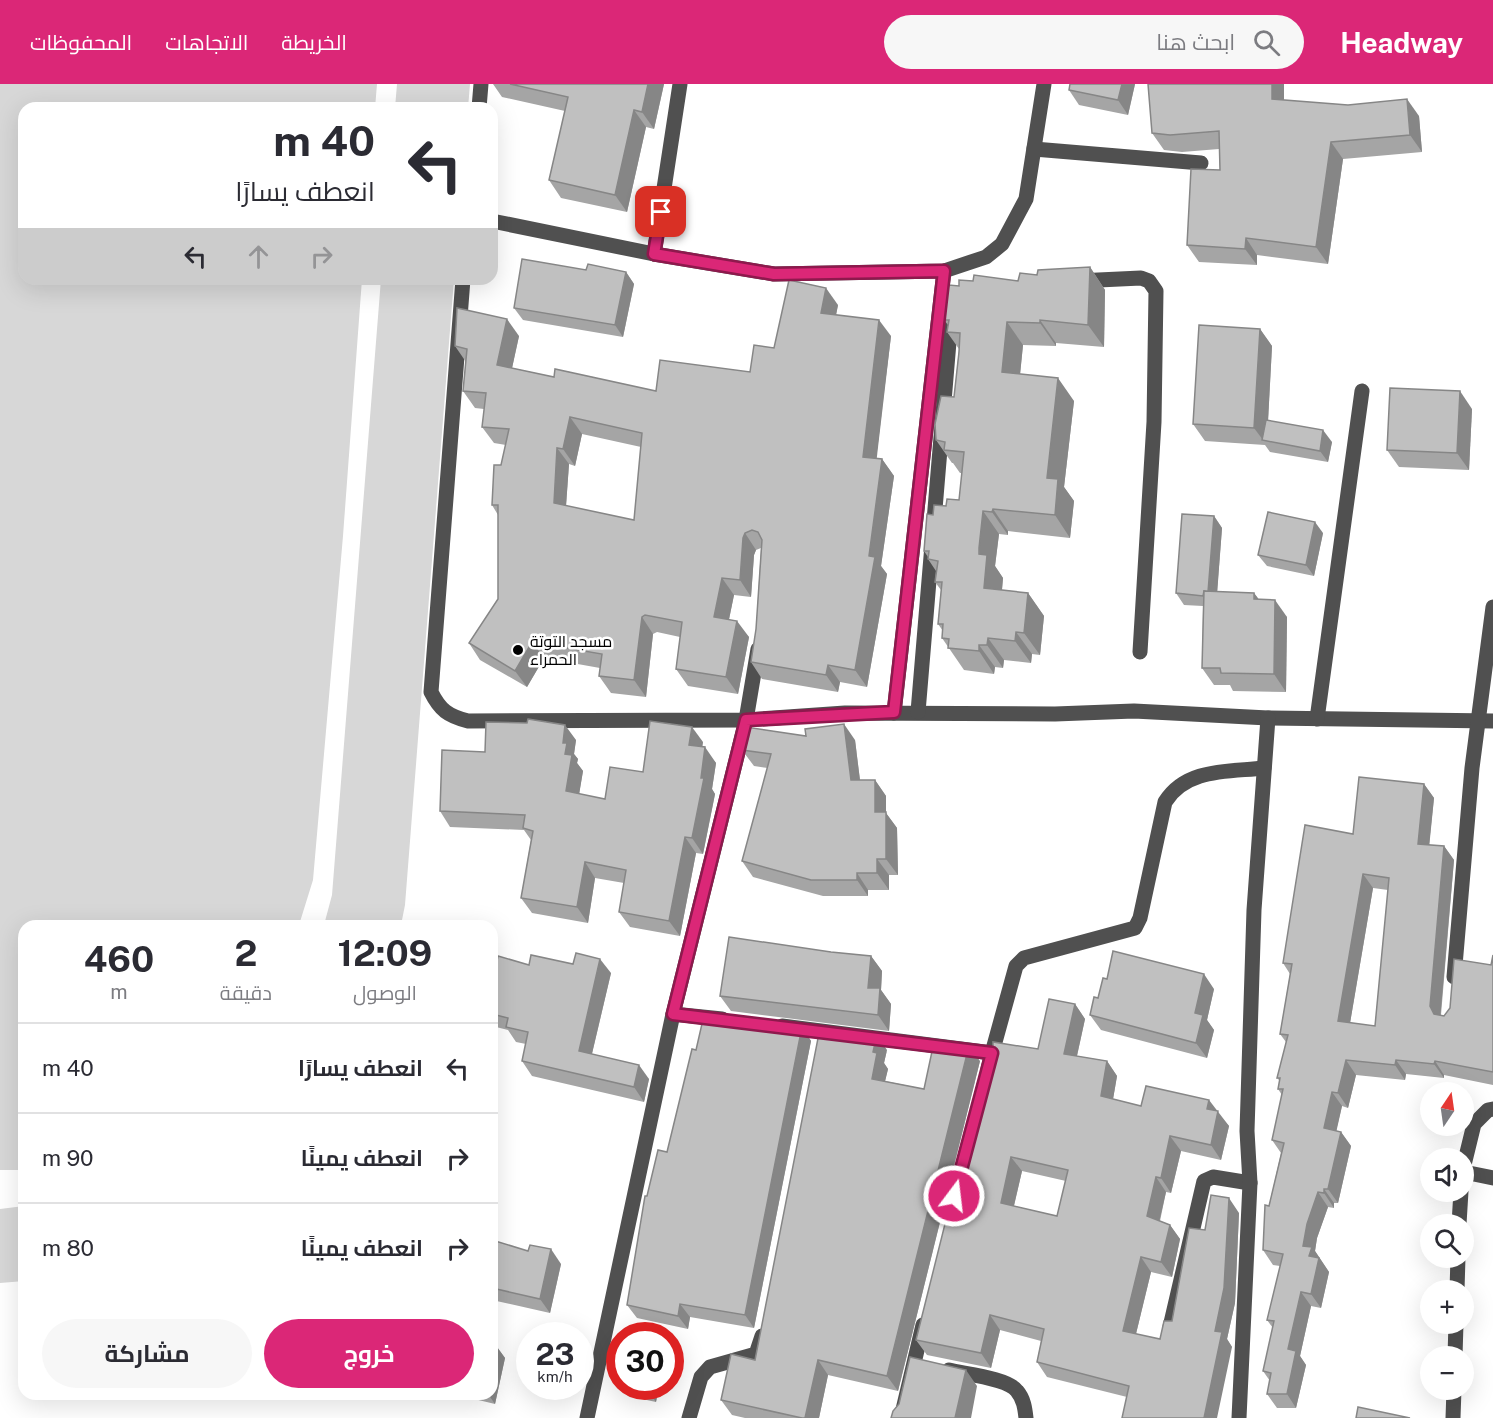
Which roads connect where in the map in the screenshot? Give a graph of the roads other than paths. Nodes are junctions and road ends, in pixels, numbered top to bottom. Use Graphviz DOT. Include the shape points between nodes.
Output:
graph roads {
  1 [pos="481,84"];
  2 [pos="680,84"];
  3 [pos="1044,84"];
  4 [pos="480,102"];
  5 [pos="1034,149"];
  6 [pos="1201,163"];
  7 [pos="498,222"];
  8 [pos="654,254"];
  9 [pos="944,271"];
  10 [pos="1058,282"];
  11 [pos="463,285"];
  12 [pos="955,304"];
  13 [pos="1362,391"];
  14 [pos="1493,607"];
  15 [pos="759,634"];
  16 [pos="1140,652"];
  17 [pos="894,712"];
  18 [pos="918,712"];
  19 [pos="1268,718"];
  20 [pos="1317,719"];
  21 [pos="746,720"];
  22 [pos="1487,721"];
  23 [pos="1264,768"];
  24 [pos="1452,998"];
  25 [pos="673,1014"];
  26 [pos="739,1021"];
  27 [pos="770,1024"];
  28 [pos="992,1053"];
  29 [pos="983,1085"];
  30 [pos="1493,1109"];
  31 [pos="1468,1148"];
  32 [pos="1474,1174"];
  33 [pos="1493,1178"];
  34 [pos="1250,1183"];
  35 [pos="926,1312"];
  36 [pos="765,1322"];
  37 [pos="1170,1327"];
  38 [pos="925,1365"];
  39 [pos="1453,1400"];
  40 [pos="587,1418"];
  41 [pos="689,1418"];
  42 [pos="901,1418"];
  43 [pos="1026,1418"];
  44 [pos="1239,1418"];
  45 [pos="1452,1418"];
  1 -- 4 [label="street"];
  2 -- 8 [label="street"];
  3 -- 5 [label="street"];
  5 -- 6 [label="street"];
  5 -- 9 [label="street" via="1026,199 1002,243 986,257"];
  7 -- 8 [label="street"];
  8 -- 9 [label="street" via="774,274"];
  9 -- 17 [label="street"];
  10 -- 16 [label="street" via="1141,278 1156,291 1154,422"];
  11 -- 21 [label="street" via="431,692 438,706 445,713 468,721"];
  12 -- 18 [label="street"];
  13 -- 20 [label="street"];
  14 -- 22 [label="street"];
  15 -- 21 [label="street"];
  17 -- 18 [label="street"];
  17 -- 21 [label="street"];
  18 -- 19 [label="street" via="1134,711"];
  19 -- 20 [label="street"];
  19 -- 23 [label="street"];
  20 -- 22 [label="street"];
  21 -- 25 [label="street"];
  22 -- 24 [label="street" via="1472,768"];
  23 -- 28 [label="street" via="1190,777 1173,788 1165,802 1135,928 1024,958 1016,966"];
  23 -- 34 [label="street" via="1253,945 1247,1131"];
  25 -- 26 [label="street"];
  25 -- 40 [label="street"];
  27 -- 28 [label="street" via="822,1037"];
  28 -- 29 [label="street"];
  30 -- 31 [label="street" via="1474,1124"];
  32 -- 33 [label="street"];
  34 -- 37 [label="street" via="1213,1177 1204,1181"];
  34 -- 44 [label="street"];
  35 -- 38 [label="street"];
  36 -- 41 [label="street" via="756,1354 710,1368 700,1377"];
  38 -- 42 [label="street"];
  38 -- 43 [label="street" via="1003,1382 1016,1389"];
  39 -- 45 [label="street"];
}
